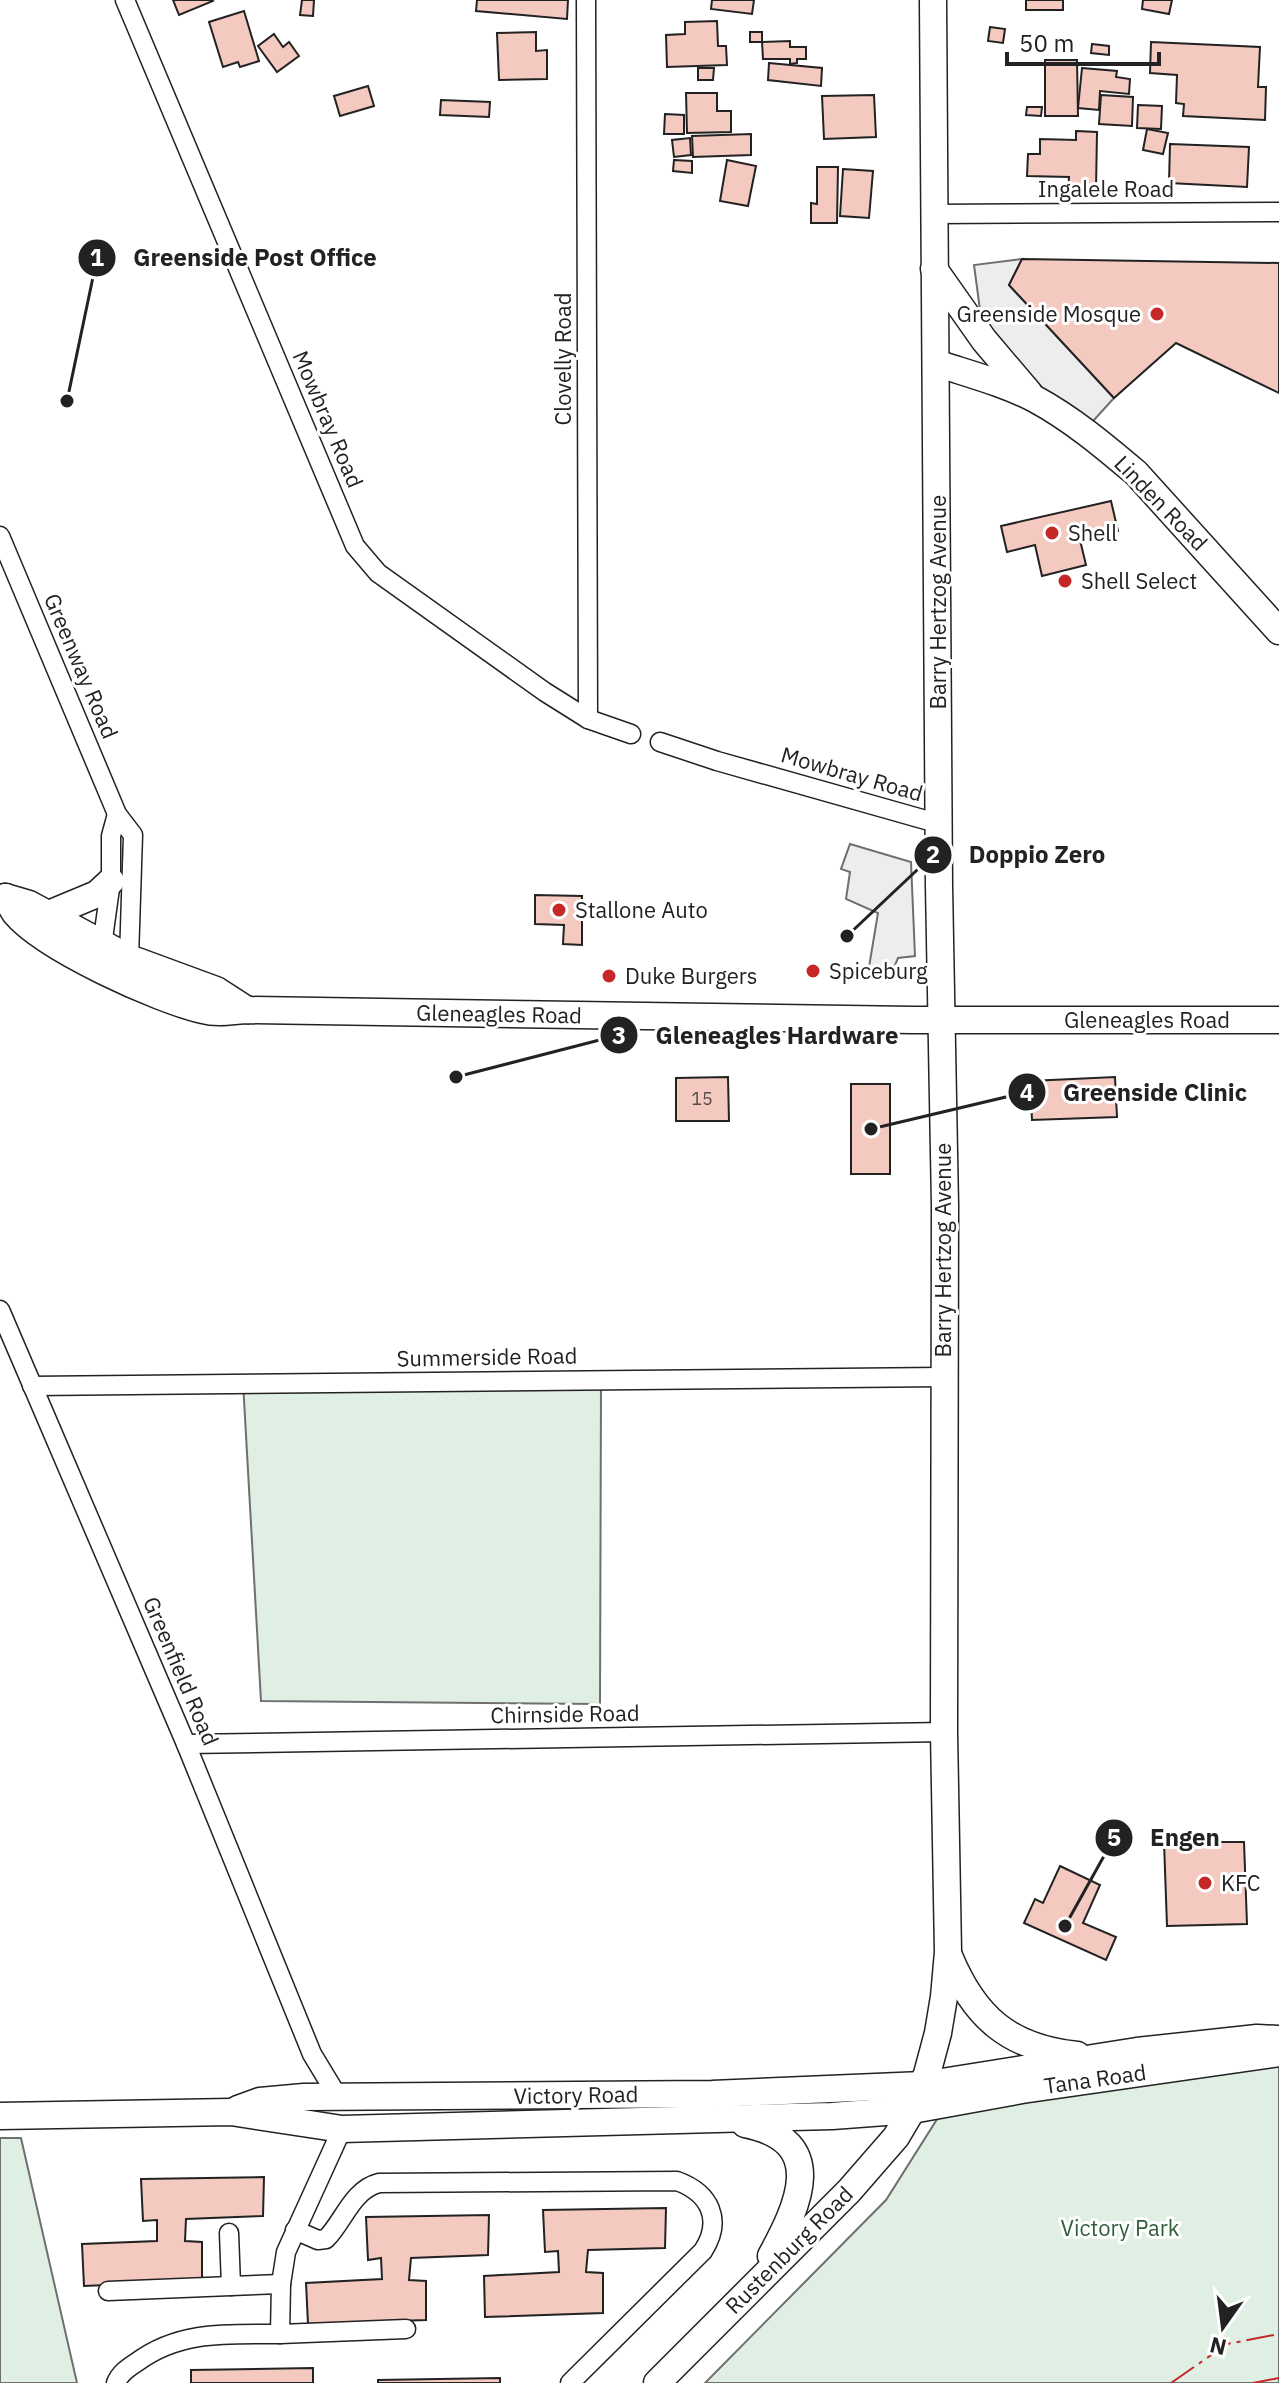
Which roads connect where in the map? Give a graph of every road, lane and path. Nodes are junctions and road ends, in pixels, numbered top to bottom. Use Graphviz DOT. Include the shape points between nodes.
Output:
graph roads {
  1 [pos="125,0"];
  2 [pos="586,0"];
  3 [pos="933,0"];
  4 [pos="1279,212"];
  5 [pos="933,214"];
  6 [pos="934,269"];
  7 [pos="936,363"];
  8 [pos="1036,400"];
  9 [pos="0,536"];
  10 [pos="1279,631"];
  11 [pos="588,719"];
  12 [pos="631,734"];
  13 [pos="660,742"];
  14 [pos="117,814"];
  15 [pos="940,824"];
  16 [pos="111,881"];
  17 [pos="3,895"];
  18 [pos="49,914"];
  19 [pos="100,956"];
  20 [pos="126,969"];
  21 [pos="941,1020"];
  22 [pos="1279,1020"];
  23 [pos="0,1310"];
  24 [pos="943,1377"];
  25 [pos="32,1386"];
  26 [pos="944,1732"];
  27 [pos="186,1744"];
  28 [pos="948,1952"];
  29 [pos="1279,2039"];
  30 [pos="1279,2053"];
  31 [pos="312,2054"];
  32 [pos="1101,2057"];
  33 [pos="923,2085"];
  34 [pos="304,2097"];
  35 [pos="338,2097"];
  36 [pos="446,2097"];
  37 [pos="240,2108"];
  38 [pos="912,2110"];
  39 [pos="1,2114"];
  40 [pos="719,2120"];
  41 [pos="342,2129"];
  42 [pos="295,2230"];
  43 [pos="229,2233"];
  44 [pos="758,2281"];
  45 [pos="281,2284"];
  46 [pos="231,2286"];
  47 [pos="108,2291"];
  48 [pos="406,2329"];
  49 [pos="280,2334"];
  50 [pos="116,2383"];
  51 [pos="570,2383"];
  52 [pos="657,2383"];
  1 -- 11 [label="street, Mowbray Road" via="355,546 378,573"];
  2 -- 11 [label="street, Clovelly Road"];
  3 -- 5 [label="main road, Barry Hertzog Avenue"];
  4 -- 5 [label="street, Ingalele Road"];
  5 -- 6 [label="main road, Barry Hertzog Avenue"];
  6 -- 7 [label="main road, Barry Hertzog Avenue"];
  6 -- 8 [label="main road"];
  7 -- 8 [label="main road, Linden Road"];
  7 -- 15 [label="main road, Barry Hertzog Avenue"];
  8 -- 10 [label="main road, Linden Road" via="1136,473"];
  9 -- 14 [label="street, Greenway Road"];
  11 -- 12 [label="street, Mowbray Road"];
  13 -- 15 [label="street, Mowbray Road"];
  14 -- 16 [label="street" via="111,836"];
  14 -- 20 [label="street, Greenway Road" via="133,835"];
  15 -- 21 [label="main road, Barry Hertzog Avenue"];
  16 -- 18 [label="main road" via="88,899"];
  16 -- 19 [label="street"];
  17 -- 18 [label="main road, Gleneagles Road"];
  17 -- 19 [label="main road, Gleneagles Road" via="29,925"];
  18 -- 19 [label="main road, Gleneagles Road"];
  19 -- 20 [label="main road, Gleneagles Road"];
  20 -- 21 [label="main road, Gleneagles Road" via="201,1010 217,1012"];
  21 -- 22 [label="main road, Gleneagles Road"];
  21 -- 24 [label="main road, Barry Hertzog Avenue"];
  23 -- 25 [label="street, Greenfield Road"];
  24 -- 25 [label="street, Summerside Road"];
  24 -- 26 [label="main road, Barry Hertzog Avenue"];
  25 -- 27 [label="street, Greenfield Road"];
  26 -- 27 [label="street, Chirnside Road"];
  26 -- 28 [label="main road, Barry Hertzog Avenue"];
  27 -- 31 [label="street, Greenfield Road"];
  28 -- 32 [label="main road" via="986,2019 1053,2051"];
  28 -- 33 [label="main road, Barry Hertzog Avenue" via="941,2022"];
  29 -- 32 [label="main road, Tana Road"];
  30 -- 38 [label="main road, Tana Road"];
  31 -- 34 [label="street" via="311,2082"];
  31 -- 35 [label="street, Greenfield Road"];
  32 -- 33 [label="main road, Tana Road"];
  33 -- 36 [label="main road, Victory Road"];
  33 -- 38 [label="main road, Barry Hertzog Avenue"];
  34 -- 35 [label="main road, Victory Road"];
  34 -- 37 [label="main road, Victory Road"];
  35 -- 36 [label="main road, Victory Road"];
  36 -- 41 [label="main road" via="364,2109 349,2117"];
  37 -- 39 [label="main road, Victory Road"];
  37 -- 41 [label="main road, Victory Road"];
  38 -- 40 [label="main road, Victory Road"];
  38 -- 44 [label="main road, Rustenburg Road" via="868,2171"];
  40 -- 41 [label="main road, Victory Road"];
  40 -- 44 [label="main road" via="770,2133 789,2148 799,2167 801,2185 794,2211"];
  41 -- 42 [label="street"];
  42 -- 45 [label="street"];
  42 -- 51 [label="street" via="326,2239 359,2195 379,2183 677,2181 693,2187 704,2199 714,2226 712,2237"];
  43 -- 46 [label="street"];
  44 -- 52 [label="main road, Rustenburg Road"];
  45 -- 46 [label="street"];
  45 -- 49 [label="street"];
  46 -- 47 [label="street"];
  48 -- 49 [label="street"];
  49 -- 50 [label="street" via="167,2343 119,2375"];
}
